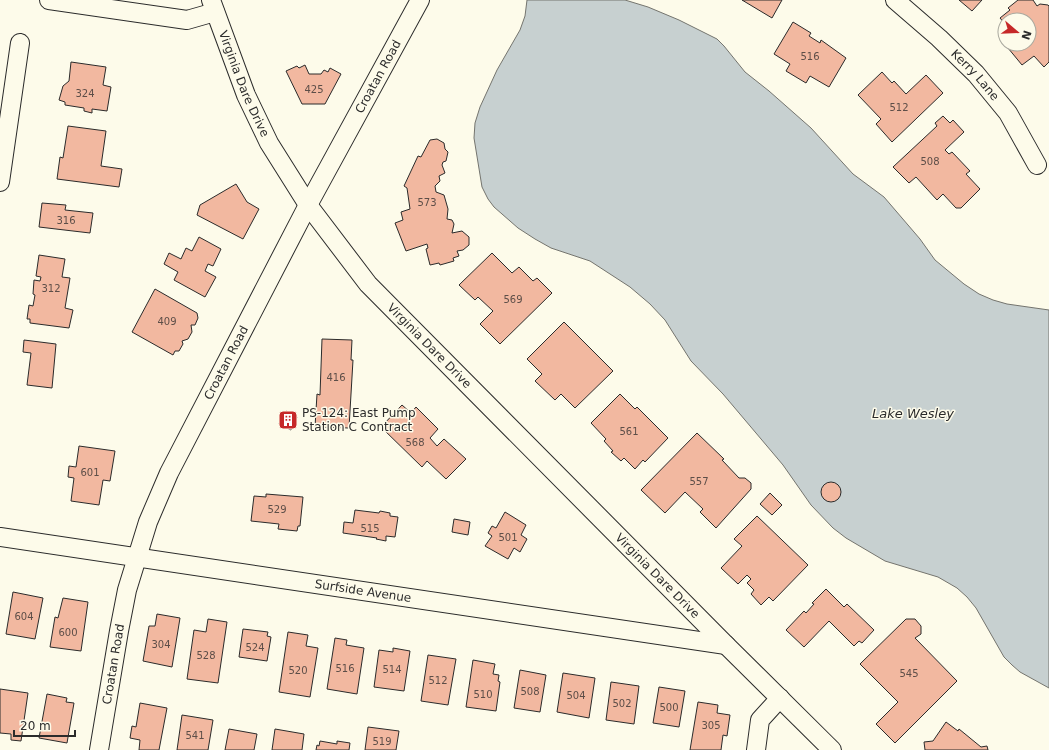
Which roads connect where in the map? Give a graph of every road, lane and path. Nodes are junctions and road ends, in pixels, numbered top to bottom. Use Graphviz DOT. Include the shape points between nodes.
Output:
graph roads {
  1 [pos="49,0"];
  2 [pos="420,0"];
  3 [pos="895,0"];
  4 [pos="213,6"];
  5 [pos="20,43"];
  6 [pos="1037,165"];
  7 [pos="0,182"];
  8 [pos="308,206"];
  9 [pos="0,537"];
  10 [pos="136,557"];
  11 [pos="726,645"];
  12 [pos="780,698"];
  13 [pos="100,750"];
  14 [pos="756,750"];
  15 [pos="832,750"];
  1 -- 4 [label="street, Virginia Dare Drive" via="187,20"];
  2 -- 8 [label="street, Croatan Road"];
  3 -- 6 [label="street, Kerry Lane" via="976,74 1008,113"];
  4 -- 8 [label="street, Virginia Dare Drive" via="249,102 269,143"];
  5 -- 7 [label="street"];
  8 -- 10 [label="street, Croatan Road" via="169,473"];
  8 -- 11 [label="street, Virginia Dare Drive" via="368,284"];
  9 -- 10 [label="street, Surfside Avenue"];
  10 -- 11 [label="street, Surfside Avenue"];
  10 -- 13 [label="street, Croatan Road" via="118,631"];
  11 -- 12 [label="street, Virginia Dare Drive"];
  12 -- 14 [label="street" via="760,720"];
  12 -- 15 [label="street, Virginia Dare Drive"];
}
